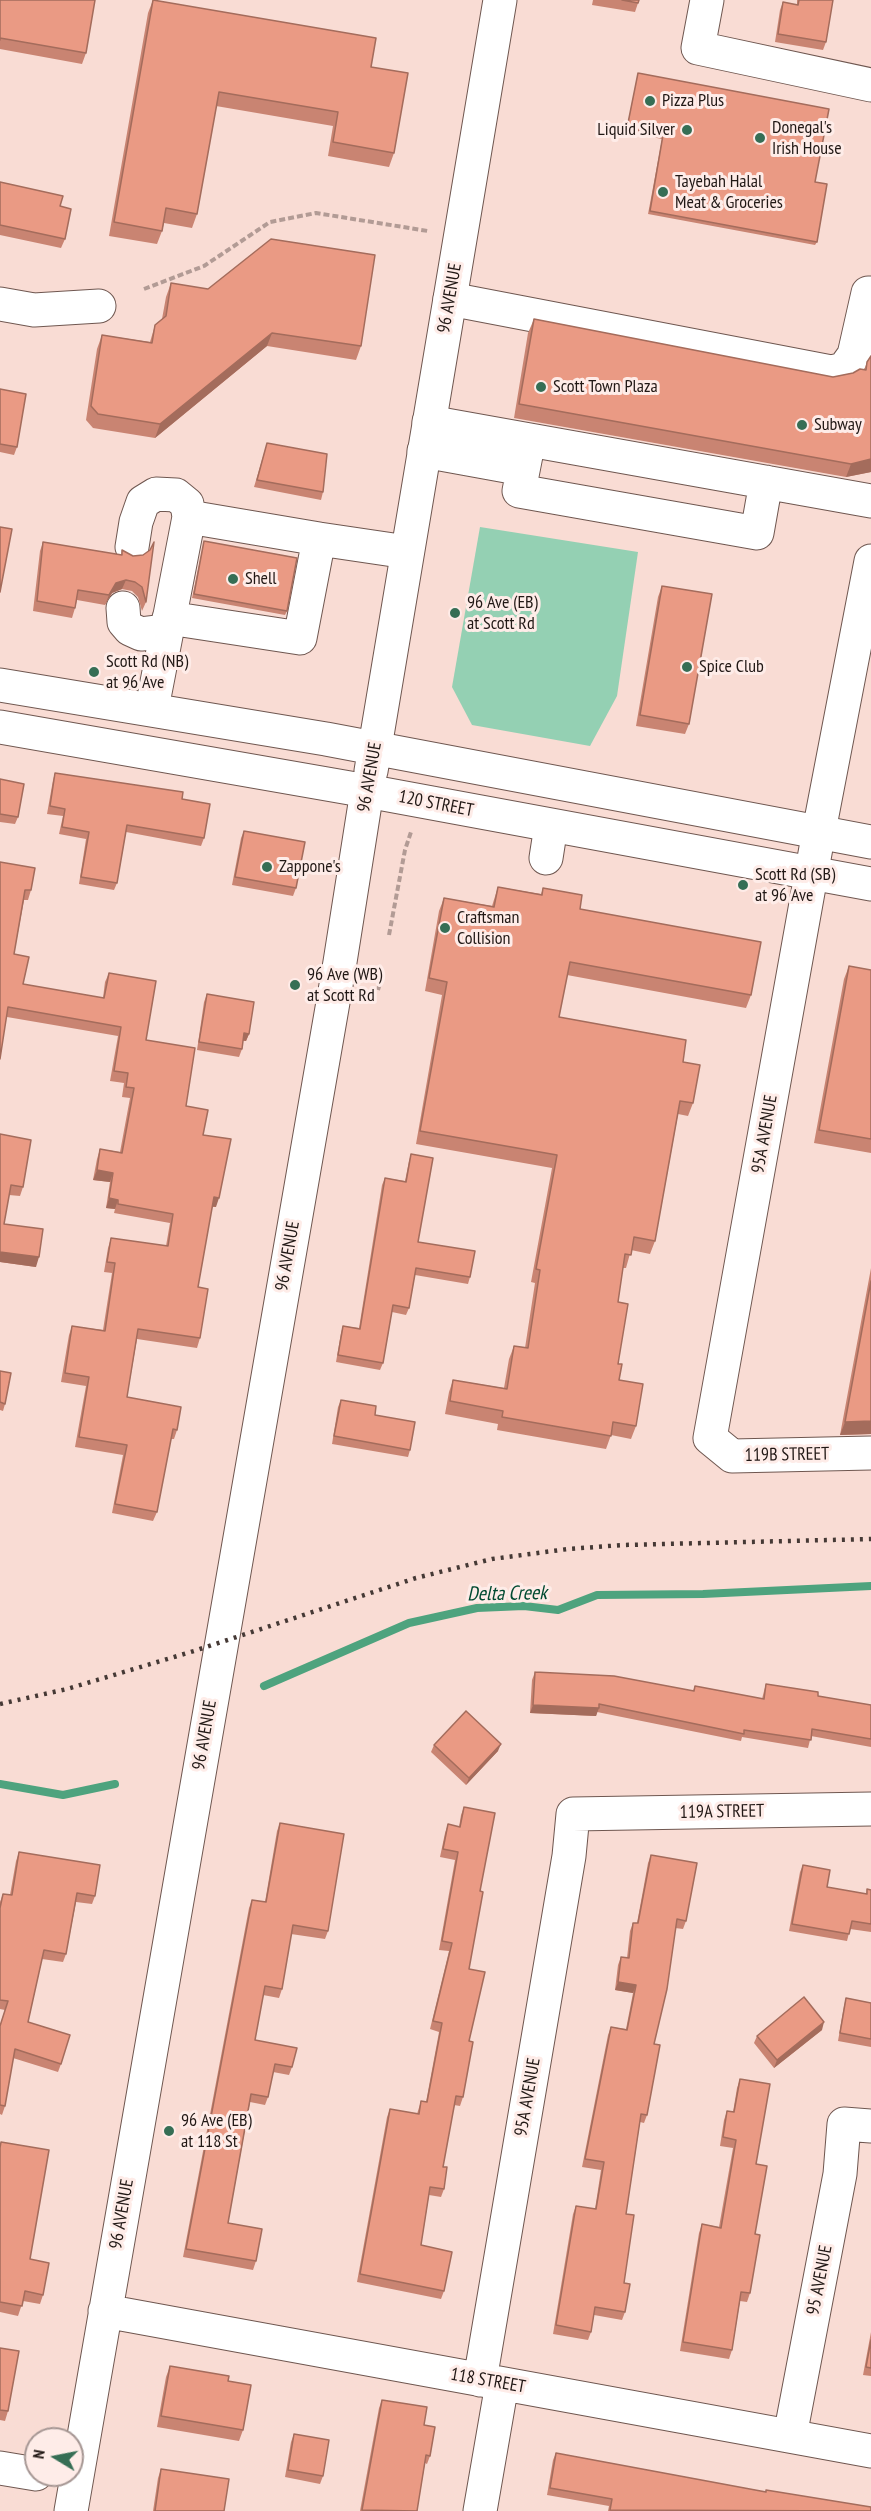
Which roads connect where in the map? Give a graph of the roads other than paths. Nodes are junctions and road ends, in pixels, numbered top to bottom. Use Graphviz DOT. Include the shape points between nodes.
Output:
graph roads {
  1 [pos="500,0"];
  2 [pos="706,0"];
  3 [pos="871,85"];
  4 [pos="871,294"];
  5 [pos="450,299"];
  6 [pos="0,304"];
  7 [pos="99,306"];
  8 [pos="426,437"];
  9 [pos="526,454"];
  10 [pos="766,483"];
  11 [pos="871,501"];
  12 [pos="189,517"];
  13 [pos="319,539"];
  14 [pos="132,547"];
  15 [pos="407,552"];
  16 [pos="871,561"];
  17 [pos="123,608"];
  18 [pos="168,625"];
  19 [pos="0,685"];
  20 [pos="152,708"];
  21 [pos="0,727"];
  22 [pos="375,749"];
  23 [pos="367,791"];
  24 [pos="551,826"];
  25 [pos="819,831"];
  26 [pos="871,842"];
  27 [pos="546,858"];
  28 [pos="812,874"];
  29 [pos="871,884"];
  30 [pos="711,1437"];
  31 [pos="871,1453"];
  32 [pos="871,1809"];
  33 [pos="573,1814"];
  34 [pos="858,2125"];
  35 [pos="105,2311"];
  36 [pos="491,2382"];
  37 [pos="790,2436"];
  38 [pos="871,2451"];
  39 [pos="0,2468"];
  40 [pos="24,2472"];
  41 [pos="58,2487"];
  42 [pos="73,2496"];
  43 [pos="480,2511"];
  1 -- 5 [label="street, 96 AVENUE"];
  2 -- 3 [label="street" via="698,48"];
  4 -- 5 [label="street" via="868,293 854,355 844,369 831,372"];
  5 -- 8 [label="street, 96 AVENUE"];
  6 -- 7 [label="street" via="34,310"];
  8 -- 9 [label="street"];
  8 -- 15 [label="street, 96 AVENUE"];
  9 -- 10 [label="street"];
  9 -- 10 [label="street" via="519,491 757,533"];
  10 -- 11 [label="street"];
  12 -- 13 [label="street" via="228,537 266,543"];
  12 -- 14 [label="street" via="187,504 176,495 156,494 143,502"];
  12 -- 18 [label="street"];
  13 -- 15 [label="street"];
  13 -- 18 [label="street" via="300,638 252,620 212,614"];
  15 -- 22 [label="street, 96 AVENUE"];
  16 -- 25 [label="street, 95A AVENUE"];
  17 -- 18 [label="street" via="124,622 141,634"];
  18 -- 20 [label="street"];
  19 -- 20 [label="street"];
  20 -- 22 [label="street"];
  21 -- 23 [label="street, 120 STREET"];
  22 -- 23 [label="street, 96 AVENUE"];
  22 -- 25 [label="street"];
  23 -- 24 [label="street, 120 STREET"];
  23 -- 35 [label="street, 96 AVENUE"];
  24 -- 27 [label="street"];
  24 -- 28 [label="street, 120 STREET"];
  25 -- 26 [label="street"];
  25 -- 28 [label="street, 95A AVENUE"];
  28 -- 29 [label="street, 120 STREET"];
  28 -- 30 [label="street, 95A AVENUE"];
  30 -- 31 [label="street, 119B STREET" via="732,1456"];
  32 -- 33 [label="street, 119A STREET"];
  33 -- 36 [label="street, 95A AVENUE"];
  34 -- 37 [label="street, 95 AVENUE" via="840,2174"];
  35 -- 36 [label="street, 118 STREET"];
  35 -- 42 [label="street, 96 AVENUE"];
  36 -- 37 [label="street, 118 STREET"];
  36 -- 43 [label="street, 95A AVENUE"];
  37 -- 38 [label="street, 118 STREET"];
  39 -- 40 [label="street"];
  41 -- 42 [label="street"];
}
